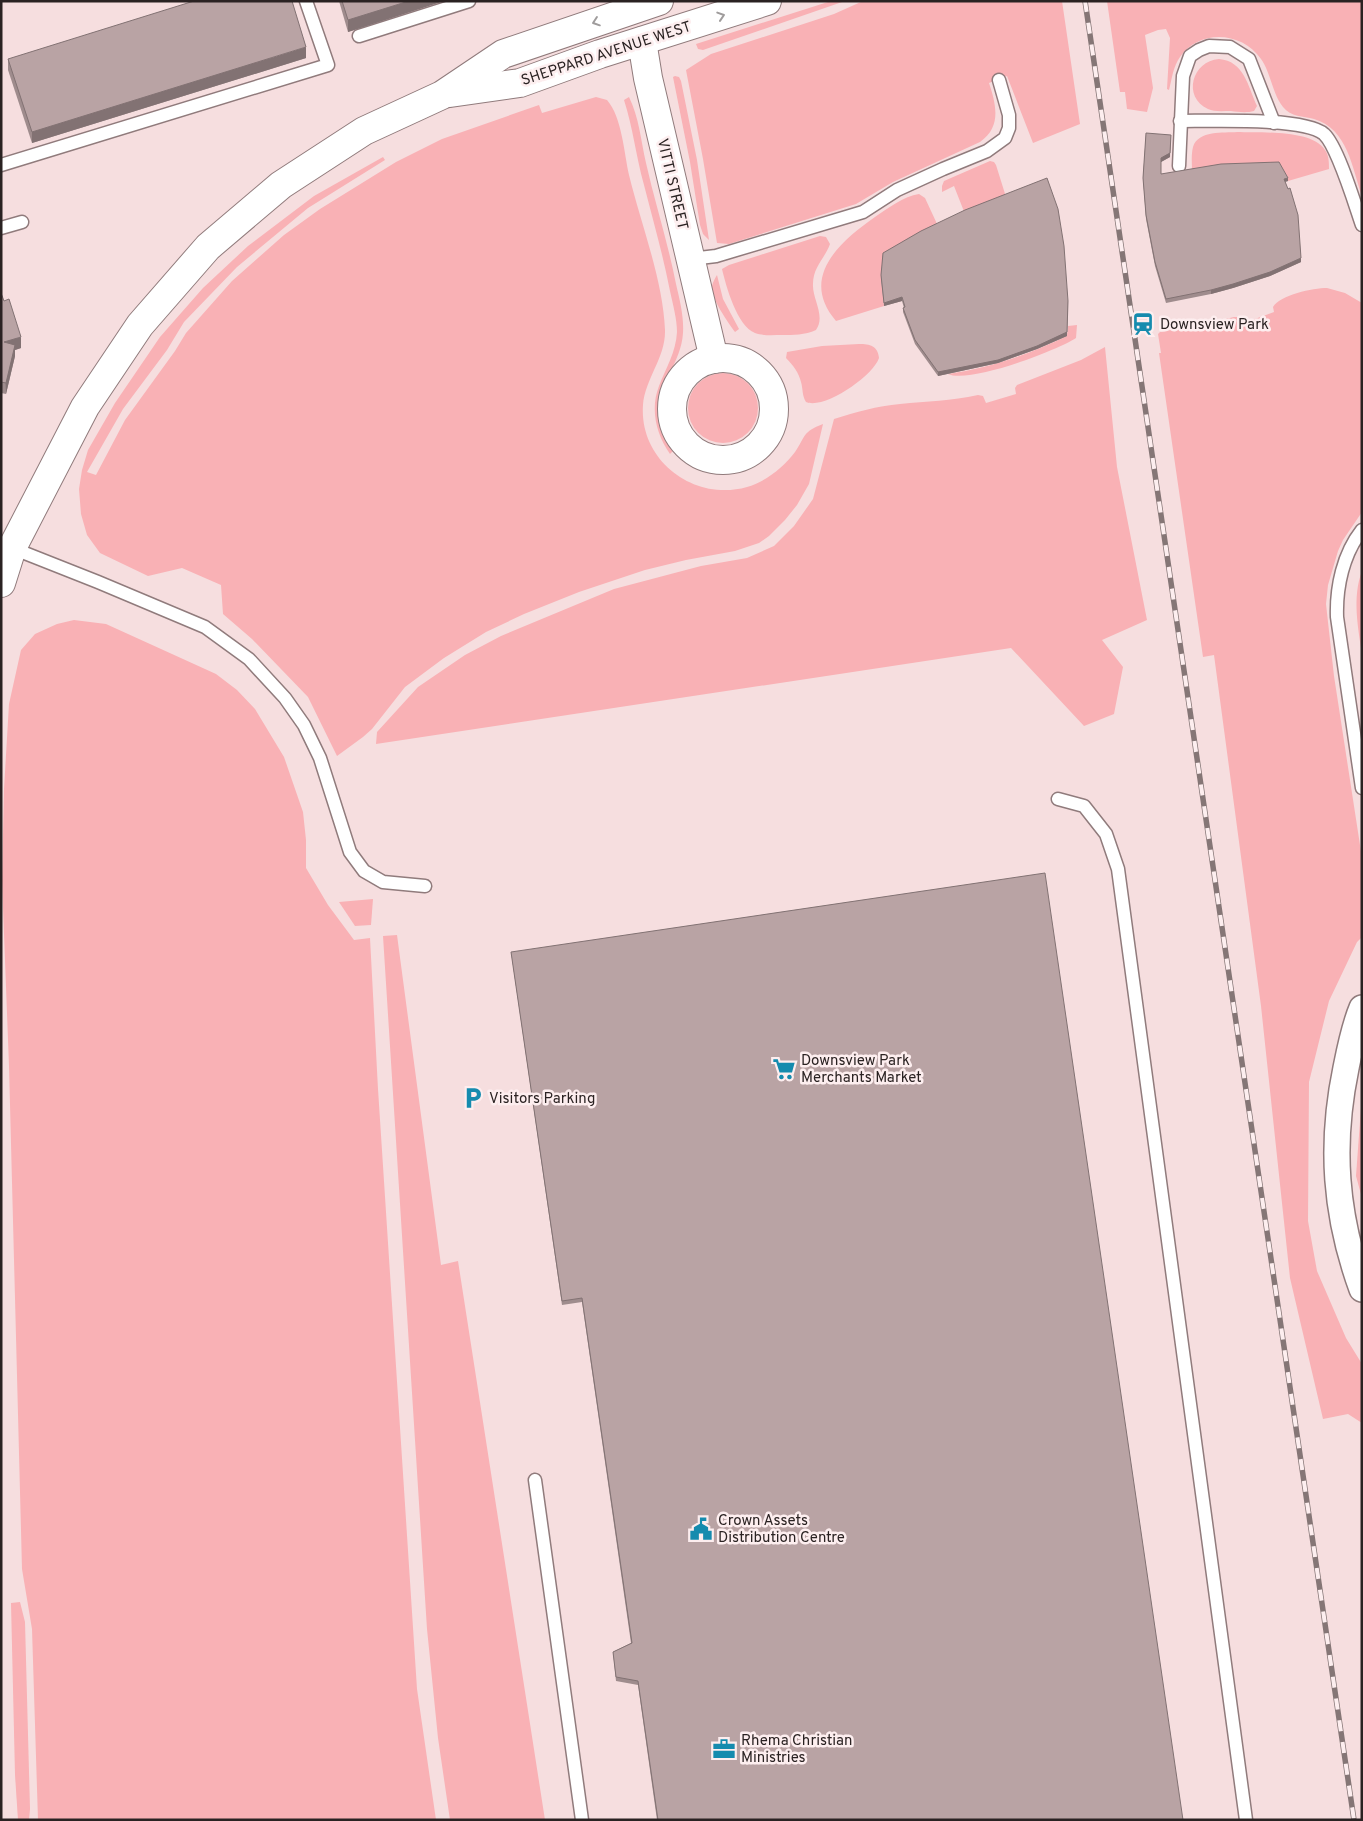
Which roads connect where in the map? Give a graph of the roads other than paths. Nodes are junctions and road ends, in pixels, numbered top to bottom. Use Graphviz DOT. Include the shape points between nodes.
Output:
graph roads {
  1 [pos="306,1"];
  2 [pos="469,1"];
  3 [pos="767,1"];
  4 [pos="642,4"];
  5 [pos="359,36"];
  6 [pos="642,41"];
  7 [pos="999,80"];
  8 [pos="442,95"];
  9 [pos="1180,121"];
  10 [pos="1274,123"];
  11 [pos="1,166"];
  12 [pos="1179,166"];
  13 [pos="22,222"];
  14 [pos="1362,225"];
  15 [pos="1,228"];
  16 [pos="691,259"];
  17 [pos="714,359"];
  18 [pos="1362,530"];
  19 [pos="7,546"];
  20 [pos="1,583"];
  21 [pos="1362,788"];
  22 [pos="1058,799"];
  23 [pos="425,886"];
  24 [pos="1362,1008"];
  25 [pos="1362,1289"];
  26 [pos="535,1480"];
  27 [pos="582,1820"];
  28 [pos="1246,1820"];
  1 -- 11 [label="lane" via="328,64"];
  2 -- 5 [label="lane"];
  6 -- 3 [label="main road, SHEPPARD AVENUE WEST, one-way"];
  4 -- 6 [label="street, VITTI STREET"];
  4 -- 8 [label="main road, SHEPPARD AVENUE WEST, one-way" via="503,54"];
  6 -- 8 [label="main road, SHEPPARD AVENUE WEST" via="520,83"];
  6 -- 16 [label="main road, VITTI STREET"];
  7 -- 16 [label="lane" via="1009,115 1009,128 1005,138 987,151 897,190 863,212 716,256"];
  8 -- 19 [label="main road, SHEPPARD AVENUE WEST" via="364,131 281,185 208,247 140,324 90,399"];
  9 -- 10 [label="lane"];
  9 -- 10 [label="lane" via="1182,76 1190,56 1209,46 1219,45 1230,46 1250,59"];
  9 -- 12 [label="lane"];
  10 -- 14 [label="lane" via="1301,125 1323,134 1335,150"];
  13 -- 15 [label="lane"];
  16 -- 17 [label="main road, VITTI STREET"];
  18 -- 21 [label="lane" via="1346,560 1336,604"];
  19 -- 20 [label="main road, SHEPPARD AVENUE WEST"];
  19 -- 23 [label="lane" via="205,627 249,659 285,698 304,725 320,758 350,852 364,871 382,882"];
  22 -- 28 [label="lane" via="1084,806 1106,834 1118,869"];
  24 -- 25 [label="street" via="1340,1096 1336,1139 1341,1217"];
  26 -- 27 [label="lane"];
}
